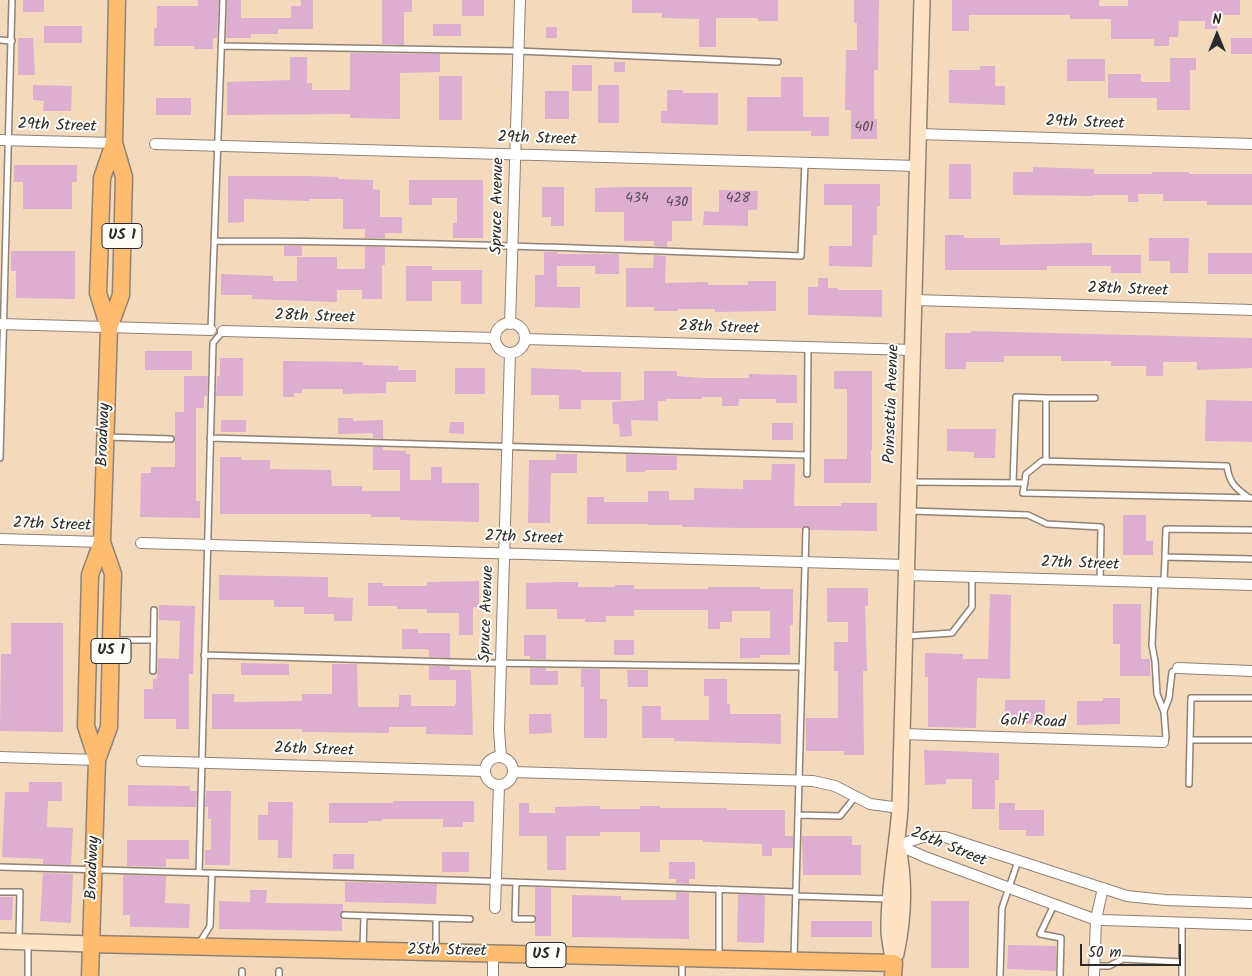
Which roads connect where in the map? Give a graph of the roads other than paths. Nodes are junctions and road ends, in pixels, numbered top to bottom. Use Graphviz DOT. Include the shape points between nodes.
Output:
graph roads {
  1 [pos="12,0"];
  2 [pos="117,0"];
  3 [pos="223,0"];
  4 [pos="520,0"];
  5 [pos="922,0"];
  6 [pos="0,40"];
  7 [pos="12,41"];
  8 [pos="221,46"];
  9 [pos="518,51"];
  10 [pos="778,62"];
  11 [pos="918,134"];
  12 [pos="5,140"];
  13 [pos="114,143"];
  14 [pos="155,144"];
  15 [pos="1252,144"];
  16 [pos="218,146"];
  17 [pos="515,154"];
  18 [pos="805,163"];
  19 [pos="917,166"];
  20 [pos="0,233"];
  21 [pos="7,233"];
  22 [pos="215,241"];
  23 [pos="512,246"];
  24 [pos="914,300"];
  25 [pos="1252,310"];
  26 [pos="2,324"];
  27 [pos="510,324"];
  28 [pos="108,328"];
  29 [pos="211,330"];
  30 [pos="223,331"];
  31 [pos="495,338"];
  32 [pos="525,339"];
  33 [pos="808,347"];
  34 [pos="912,350"];
  35 [pos="510,353"];
  36 [pos="1046,398"];
  37 [pos="1095,398"];
  38 [pos="0,432"];
  39 [pos="105,436"];
  40 [pos="210,438"];
  41 [pos="171,439"];
  42 [pos="507,446"];
  43 [pos="806,455"];
  44 [pos="0,458"];
  45 [pos="1046,461"];
  46 [pos="807,474"];
  47 [pos="909,482"];
  48 [pos="1013,483"];
  49 [pos="1024,483"];
  50 [pos="1250,498"];
  51 [pos="908,510"];
  52 [pos="806,530"];
  53 [pos="1252,530"];
  54 [pos="0,539"];
  55 [pos="102,542"];
  56 [pos="141,543"];
  57 [pos="207,545"];
  58 [pos="504,553"];
  59 [pos="1165,557"];
  60 [pos="1252,559"];
  61 [pos="804,562"];
  62 [pos="906,570"];
  63 [pos="972,576"];
  64 [pos="1100,580"];
  65 [pos="1159,582"];
  66 [pos="1252,585"];
  67 [pos="154,610"];
  68 [pos="904,637"];
  69 [pos="111,640"];
  70 [pos="154,640"];
  71 [pos="204,655"];
  72 [pos="501,663"];
  73 [pos="801,667"];
  74 [pos="1178,668"];
  75 [pos="1252,670"];
  76 [pos="153,671"];
  77 [pos="1252,698"];
  78 [pos="1164,712"];
  79 [pos="902,734"];
  80 [pos="1190,740"];
  81 [pos="1252,740"];
  82 [pos="1163,742"];
  83 [pos="0,757"];
  84 [pos="501,757"];
  85 [pos="97,760"];
  86 [pos="142,761"];
  87 [pos="201,763"];
  88 [pos="484,771"];
  89 [pos="512,772"];
  90 [pos="798,780"];
  91 [pos="1190,784"];
  92 [pos="499,785"];
  93 [pos="855,797"];
  94 [pos="900,808"];
  95 [pos="798,814"];
  96 [pos="898,845"];
  97 [pos="1018,861"];
  98 [pos="0,867"];
  99 [pos="94,870"];
  100 [pos="199,873"];
  101 [pos="212,873"];
  102 [pos="495,881"];
  103 [pos="516,882"];
  104 [pos="1009,888"];
  105 [pos="1103,888"];
  106 [pos="719,889"];
  107 [pos="0,892"];
  108 [pos="796,894"];
  109 [pos="891,899"];
  110 [pos="1252,903"];
  111 [pos="1054,904"];
  112 [pos="495,908"];
  113 [pos="344,915"];
  114 [pos="364,916"];
  115 [pos="436,918"];
  116 [pos="470,919"];
  117 [pos="532,919"];
  118 [pos="1096,919"];
  119 [pos="1182,922"];
  120 [pos="1252,925"];
  121 [pos="0,941"];
  122 [pos="24,942"];
  123 [pos="91,944"];
  124 [pos="198,946"];
  125 [pos="363,950"];
  126 [pos="436,952"];
  127 [pos="493,953"];
  128 [pos="682,958"];
  129 [pos="719,959"];
  130 [pos="794,960"];
  131 [pos="1182,962"];
  132 [pos="894,969"];
  133 [pos="1094,971"];
  134 [pos="28,976"];
  135 [pos="90,976"];
  136 [pos="493,976"];
  137 [pos="682,976"];
  138 [pos="1000,976"];
  139 [pos="1060,976"];
  140 [pos="1182,976"];
  1 -- 7 [label="lane"];
  2 -- 13 [label="main road, Broadway / US 1"];
  3 -- 8 [label="lane"];
  4 -- 9 [label="street, Spruce Avenue"];
  5 -- 11 [label="street, Poinsettia Avenue"];
  6 -- 7 [label="lane"];
  7 -- 12 [label="lane"];
  8 -- 9 [label="lane"];
  8 -- 16 [label="lane"];
  9 -- 10 [label="lane"];
  9 -- 17 [label="street, Spruce Avenue"];
  11 -- 15 [label="street, 29th Street"];
  11 -- 19 [label="street, Poinsettia Avenue"];
  12 -- 13 [label="street, 29th Street"];
  12 -- 21 [label="lane"];
  13 -- 28 [label="main road, Broadway / US 1" via="102,178 98,283"];
  13 -- 28 [label="main road, Broadway / US 1" via="124,177 121,294"];
  14 -- 16 [label="street, 29th Street"];
  16 -- 17 [label="street, 29th Street"];
  16 -- 22 [label="lane"];
  17 -- 18 [label="street, 29th Street"];
  17 -- 23 [label="street, Spruce Avenue"];
  18 -- 19 [label="street, 29th Street"];
  18 -- 23 [label="lane" via="801,256"];
  19 -- 24 [label="street, Poinsettia Avenue"];
  20 -- 21 [label="lane"];
  21 -- 26 [label="lane"];
  22 -- 23 [label="lane"];
  22 -- 29 [label="lane"];
  23 -- 27 [label="street, Spruce Avenue"];
  24 -- 25 [label="street, 28th Street"];
  24 -- 34 [label="street, Poinsettia Avenue"];
  26 -- 28 [label="street"];
  26 -- 38 [label="lane"];
  27 -- 31 [label="street" via="498,329"];
  27 -- 32 [label="street" via="522,330"];
  28 -- 29 [label="street"];
  28 -- 39 [label="main road, Broadway / US 1"];
  30 -- 31 [label="street, 28th Street"];
  30 -- 40 [label="lane" via="213,342"];
  31 -- 35 [label="street" via="501,350"];
  32 -- 33 [label="street, 28th Street"];
  32 -- 35 [label="street" via="518,351"];
  33 -- 34 [label="street, 28th Street"];
  33 -- 43 [label="lane"];
  34 -- 47 [label="street, Poinsettia Avenue"];
  35 -- 42 [label="street, Spruce Avenue"];
  36 -- 37 [label="lane"];
  36 -- 45 [label="lane"];
  36 -- 48 [label="lane" via="1016,397"];
  38 -- 44 [label="lane"];
  39 -- 41 [label="lane"];
  39 -- 55 [label="main road, Broadway / US 1"];
  40 -- 42 [label="lane"];
  40 -- 57 [label="lane"];
  42 -- 43 [label="lane"];
  42 -- 58 [label="street, Spruce Avenue"];
  43 -- 46 [label="lane"];
  45 -- 49 [label="lane" via="1026,474"];
  45 -- 50 [label="lane" via="1227,466 1228,477 1235,488"];
  47 -- 48 [label="lane"];
  47 -- 51 [label="street, Poinsettia Avenue"];
  48 -- 49 [label="lane"];
  49 -- 50 [label="lane" via="1023,493"];
  51 -- 62 [label="street, Poinsettia Avenue"];
  51 -- 64 [label="lane" via="1028,515 1047,524 1101,527"];
  52 -- 61 [label="lane"];
  53 -- 59 [label="lane" via="1166,529"];
  54 -- 55 [label="street, 27th Street"];
  55 -- 69 [label="main road, Broadway / US 1" via="113,574"];
  55 -- 85 [label="main road, Broadway / US 1" via="90,574 86,726"];
  56 -- 57 [label="street, 27th Street"];
  57 -- 58 [label="street, 27th Street"];
  57 -- 71 [label="lane"];
  58 -- 61 [label="street, 27th Street"];
  58 -- 72 [label="street, Spruce Avenue"];
  59 -- 60 [label="lane"];
  59 -- 65 [label="lane"];
  61 -- 62 [label="street, 27th Street"];
  61 -- 73 [label="lane"];
  62 -- 63 [label="street, 27th Street"];
  62 -- 68 [label="street, Poinsettia Avenue"];
  63 -- 64 [label="street, 27th Street"];
  63 -- 68 [label="lane" via="972,607 952,632"];
  64 -- 65 [label="street, 27th Street"];
  65 -- 66 [label="street, 27th Street"];
  65 -- 78 [label="lane" via="1152,645 1157,694"];
  67 -- 70 [label="lane"];
  68 -- 79 [label="street, Poinsettia Avenue"];
  69 -- 70 [label="lane"];
  69 -- 85 [label="main road, Broadway / US 1" via="109,727"];
  70 -- 76 [label="lane"];
  71 -- 72 [label="lane"];
  71 -- 87 [label="lane"];
  72 -- 73 [label="lane"];
  72 -- 84 [label="street, Spruce Avenue"];
  73 -- 90 [label="lane"];
  74 -- 75 [label="street"];
  74 -- 78 [label="lane" via="1172,672"];
  77 -- 80 [label="lane" via="1191,698"];
  78 -- 82 [label="lane" via="1166,738"];
  79 -- 82 [label="street, Golf Road"];
  79 -- 94 [label="street, Poinsettia Avenue"];
  80 -- 81 [label="lane"];
  80 -- 91 [label="lane"];
  83 -- 85 [label="street"];
  84 -- 88 [label="street" via="489,760"];
  84 -- 89 [label="street" via="511,764"];
  85 -- 99 [label="main road, Broadway / US 1"];
  86 -- 87 [label="street, 26th Street"];
  87 -- 88 [label="street, 26th Street"];
  87 -- 100 [label="lane"];
  88 -- 92 [label="street" via="487,779"];
  89 -- 90 [label="street, 26th Street"];
  89 -- 92 [label="street" via="510,779"];
  90 -- 93 [label="street, 26th Street" via="824,783"];
  90 -- 95 [label="lane"];
  92 -- 102 [label="street"];
  93 -- 94 [label="street, 26th Street" via="870,804"];
  93 -- 95 [label="lane" via="840,816"];
  94 -- 96 [label="street, Poinsettia Avenue"];
  95 -- 108 [label="lane"];
  96 -- 97 [label="street, 26th Street" via="923,837 945,837"];
  96 -- 104 [label="street, 26th Street"];
  96 -- 109 [label="street"];
  96 -- 132 [label="street" via="903,877 901,933"];
  97 -- 104 [label="lane"];
  97 -- 105 [label="street, 26th Street"];
  98 -- 99 [label="lane"];
  99 -- 100 [label="lane"];
  99 -- 123 [label="main road, Broadway / US 1"];
  100 -- 101 [label="lane"];
  101 -- 102 [label="lane"];
  101 -- 124 [label="lane" via="210,926"];
  102 -- 103 [label="lane"];
  102 -- 112 [label="street"];
  103 -- 106 [label="lane"];
  103 -- 117 [label="lane" via="515,919"];
  104 -- 111 [label="street, 26th Street"];
  104 -- 138 [label="lane" via="1002,908"];
  105 -- 110 [label="street, 26th Street" via="1143,899"];
  105 -- 118 [label="street"];
  106 -- 108 [label="lane"];
  106 -- 129 [label="lane"];
  107 -- 122 [label="lane" via="20,892"];
  108 -- 109 [label="lane"];
  108 -- 130 [label="lane"];
  109 -- 132 [label="street" via="889,933"];
  111 -- 118 [label="street, 26th Street"];
  111 -- 139 [label="lane" via="1040,934 1061,938"];
  113 -- 114 [label="lane"];
  114 -- 115 [label="lane"];
  114 -- 125 [label="lane"];
  115 -- 116 [label="lane"];
  115 -- 126 [label="lane"];
  118 -- 119 [label="street, 26th Street"];
  118 -- 133 [label="street"];
  119 -- 120 [label="street, 26th Street"];
  119 -- 131 [label="lane"];
  121 -- 122 [label="street, 25th Street"];
  122 -- 123 [label="street, 25th Street"];
  122 -- 134 [label="lane"];
  123 -- 124 [label="main road, 25th Street / US 1"];
  123 -- 135 [label="main road, Broadway / US 1"];
  124 -- 125 [label="main road, 25th Street / US 1"];
  125 -- 126 [label="main road, 25th Street / US 1"];
  126 -- 127 [label="main road, 25th Street / US 1"];
  127 -- 128 [label="main road, 25th Street / US 1"];
  127 -- 136 [label="street"];
  128 -- 129 [label="main road, 25th Street / US 1"];
  128 -- 137 [label="lane"];
  129 -- 130 [label="main road, 25th Street / US 1"];
  130 -- 132 [label="main road, 25th Street / US 1"];
  131 -- 133 [label="lane" via="1123,959"];
  131 -- 140 [label="lane"];
}
